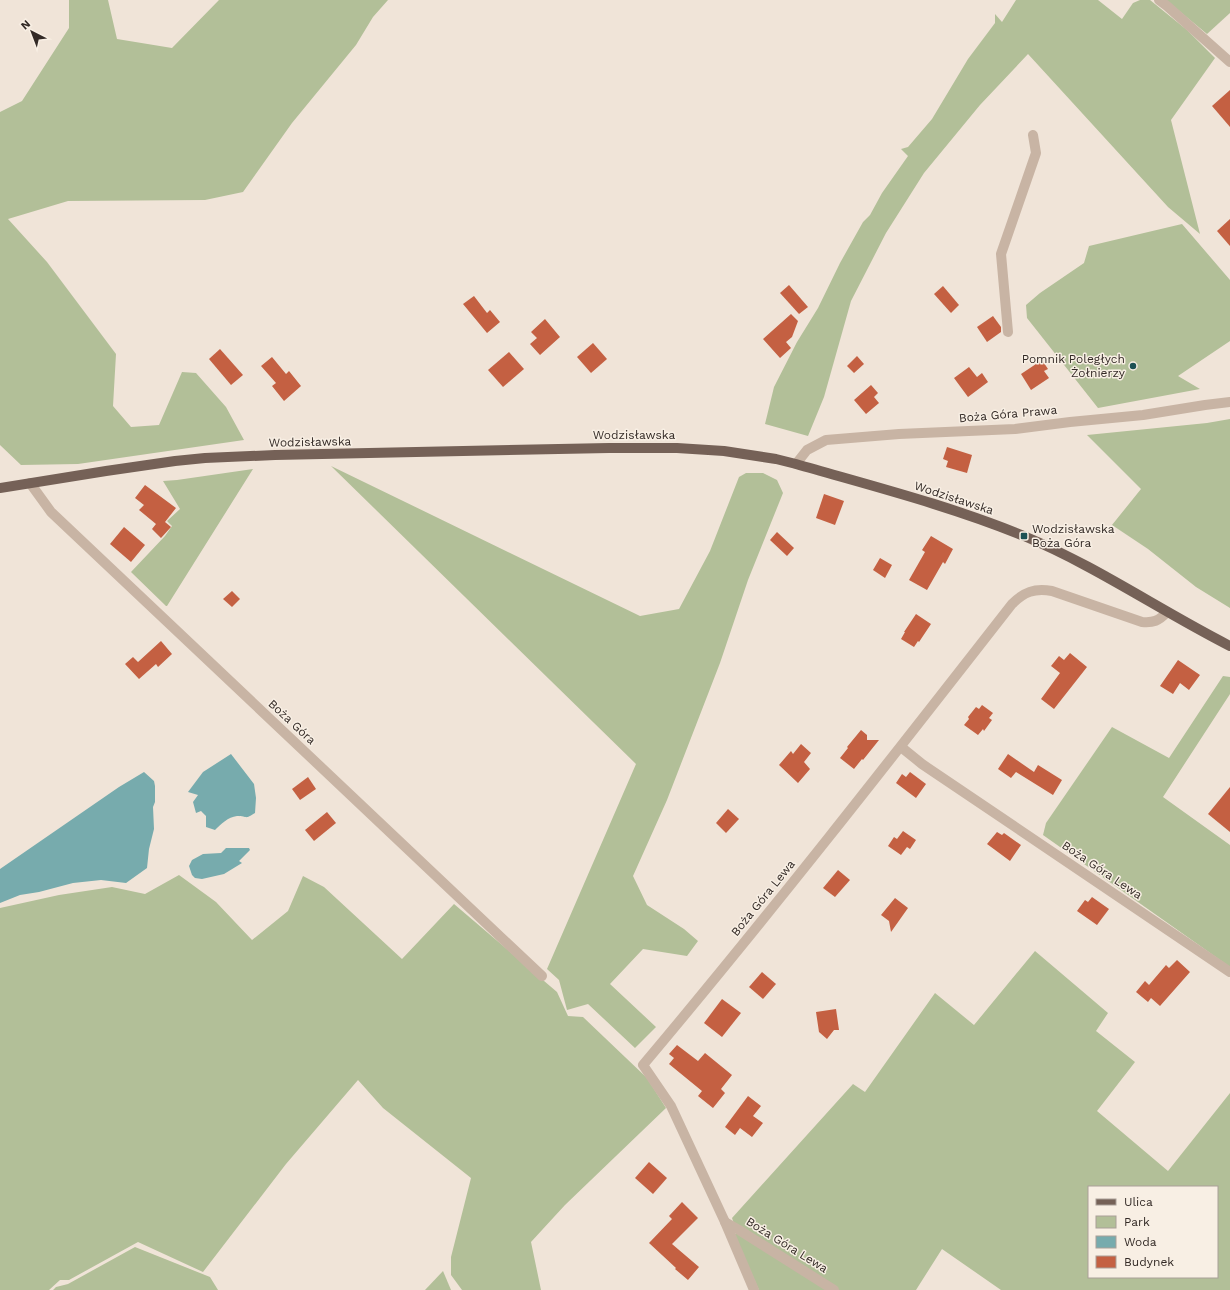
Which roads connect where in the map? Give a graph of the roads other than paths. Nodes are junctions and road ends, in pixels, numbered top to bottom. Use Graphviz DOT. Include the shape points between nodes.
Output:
graph roads {
  1 [pos="1159,0"];
  2 [pos="1230,62"];
  3 [pos="1033,135"];
  4 [pos="1008,332"];
  5 [pos="1230,402"];
  6 [pos="796,464"];
  7 [pos="30,483"];
  8 [pos="0,488"];
  9 [pos="1167,612"];
  10 [pos="1230,646"];
  11 [pos="901,746"];
  12 [pos="1230,972"];
  13 [pos="542,976"];
  14 [pos="725,1222"];
  15 [pos="754,1290"];
  16 [pos="834,1290"];
  1 -- 2 [label="street"];
  3 -- 4 [label="street" via="1036,153 1001,254"];
  5 -- 6 [label="street, Boża Góra Prawa" via="1143,415 1015,429 826,440 807,450"];
  6 -- 7 [label="main road, Wodzisławska" via="724,451 676,448 275,455 175,461"];
  6 -- 9 [label="main road, Wodzisławska" via="941,507 1024,536 1073,559"];
  7 -- 8 [label="main road, Wodzisławska"];
  7 -- 13 [label="street, Boża Góra" via="51,512"];
  9 -- 10 [label="main road, Wodzisławska"];
  9 -- 11 [label="street, Boża Góra Lewa" via="1158,620 1142,622 1052,591 1030,591 1012,604"];
  11 -- 12 [label="street, Boża Góra Lewa" via="922,764"];
  11 -- 14 [label="street, Boża Góra Lewa" via="643,1065 671,1106"];
  14 -- 15 [label="street"];
  14 -- 16 [label="street, Boża Góra Lewa"];
}
